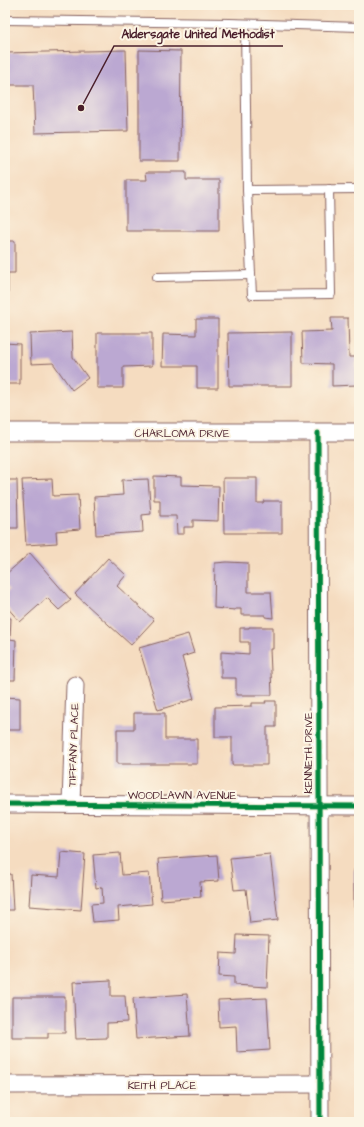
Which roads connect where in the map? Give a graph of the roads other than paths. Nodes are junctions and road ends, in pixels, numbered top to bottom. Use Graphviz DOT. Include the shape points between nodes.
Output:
graph roads {
  1 [pos="5,20"];
  2 [pos="245,24"];
  3 [pos="359,27"];
  4 [pos="329,189"];
  5 [pos="359,189"];
  6 [pos="247,190"];
  7 [pos="251,275"];
  8 [pos="157,277"];
  9 [pos="5,432"];
  10 [pos="359,432"];
  11 [pos="318,433"];
  12 [pos="75,685"];
  13 [pos="5,804"];
  14 [pos="71,804"];
  15 [pos="318,806"];
  16 [pos="359,806"];
  17 [pos="320,1084"];
  18 [pos="5,1086"];
  19 [pos="320,1122"];
  1 -- 2 [label="lane"];
  2 -- 3 [label="lane"];
  2 -- 6 [label="lane"];
  4 -- 5 [label="lane"];
  4 -- 6 [label="lane"];
  4 -- 7 [label="lane" via="331,294 252,295"];
  6 -- 7 [label="lane"];
  7 -- 8 [label="lane"];
  9 -- 11 [label="street, CHARLOMA DRIVE"];
  10 -- 11 [label="street, CHARLOMA DRIVE"];
  11 -- 15 [label="street, KENNETH DRIVE"];
  12 -- 14 [label="street, TIFFANY PLACE"];
  13 -- 14 [label="street, WOODLAWN AVENUE"];
  14 -- 15 [label="street, WOODLAWN AVENUE"];
  15 -- 16 [label="street, WOODLAWN AVENUE"];
  15 -- 17 [label="street, KENNETH DRIVE"];
  17 -- 18 [label="street, KEITH PLACE"];
  17 -- 19 [label="street, KENNETH DRIVE"];
}
